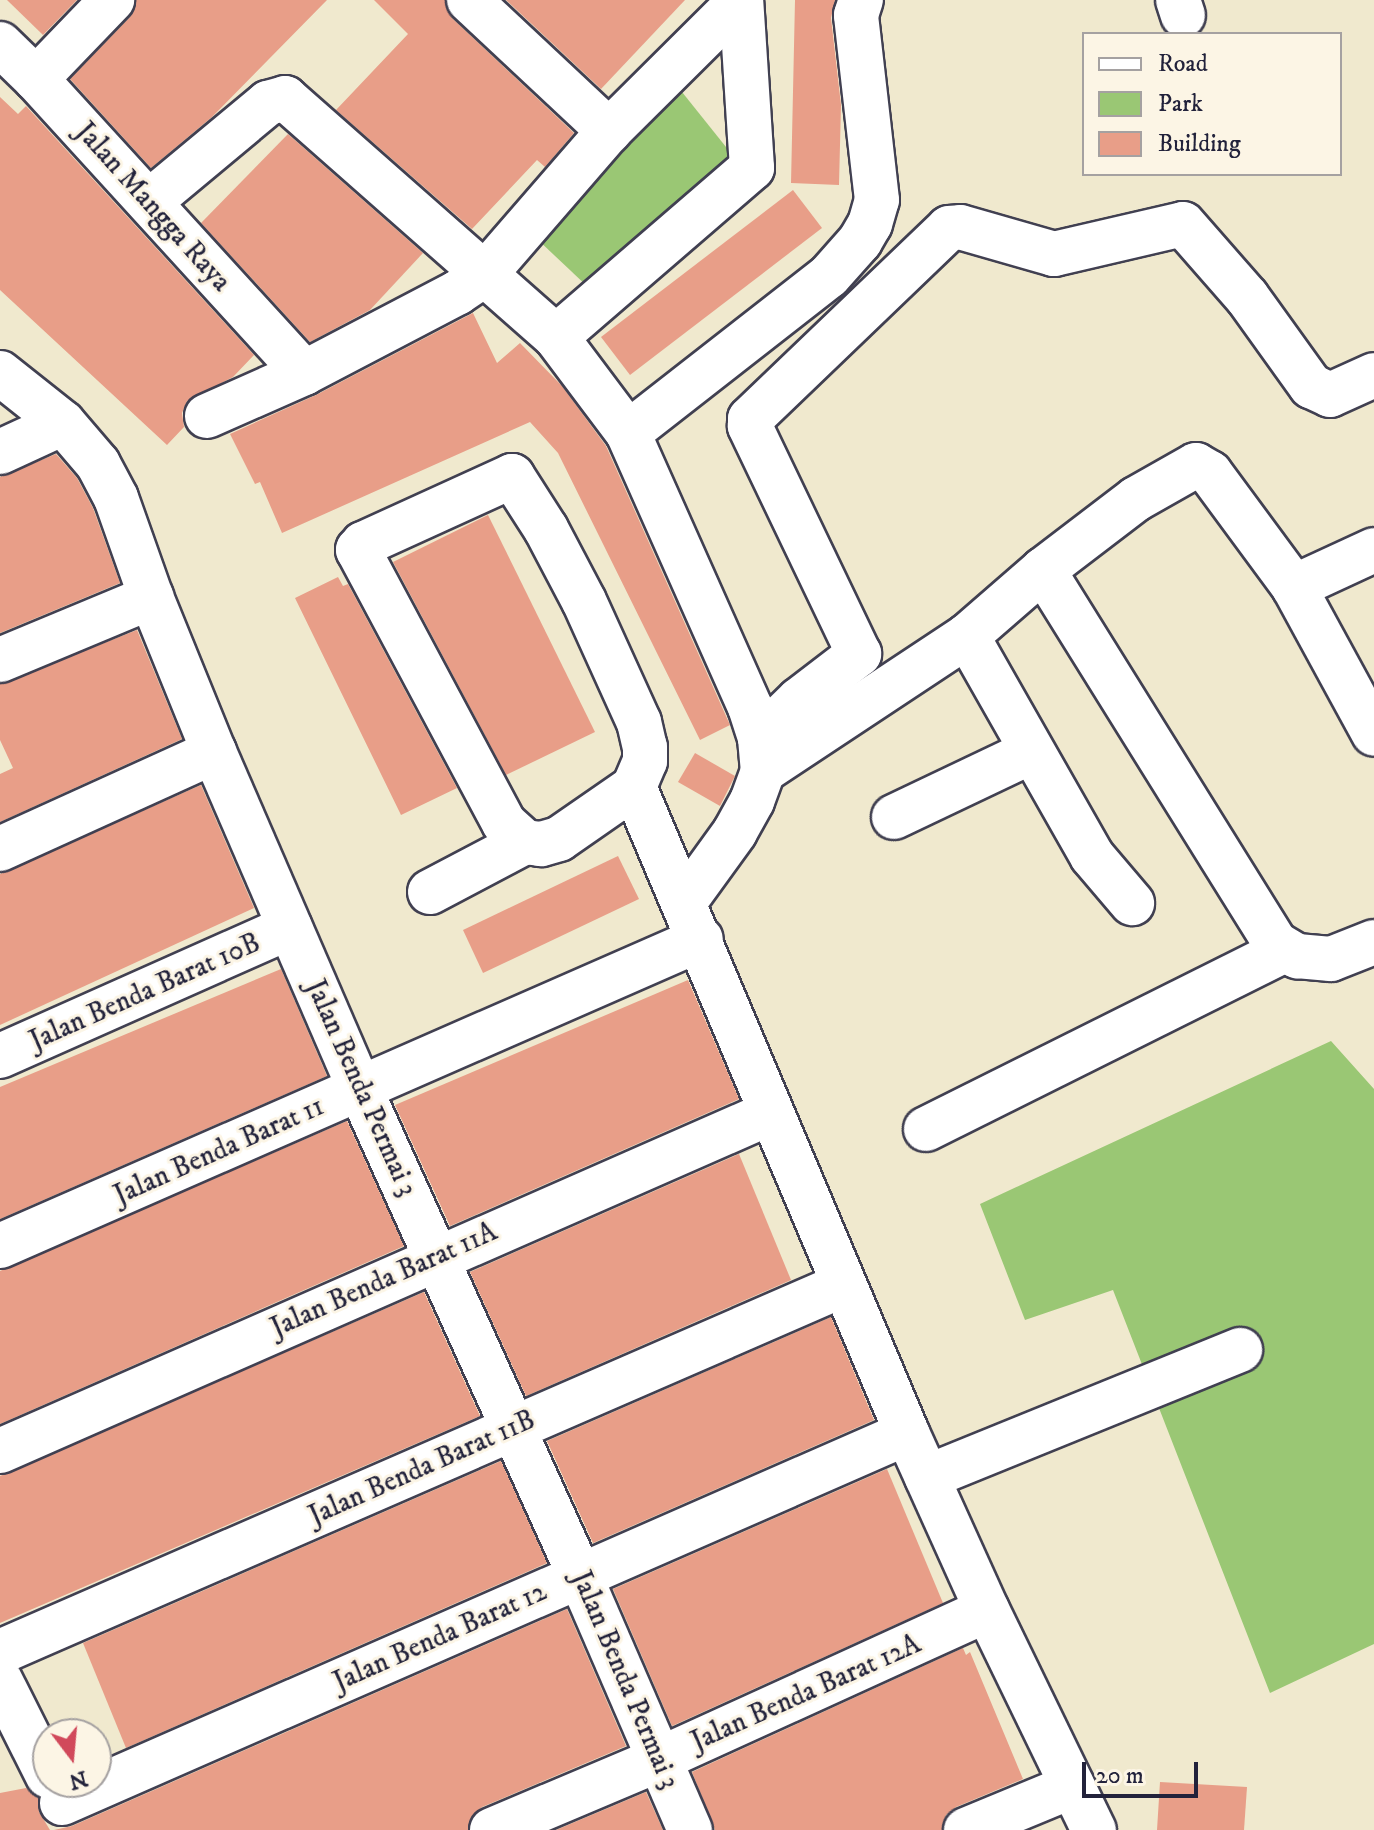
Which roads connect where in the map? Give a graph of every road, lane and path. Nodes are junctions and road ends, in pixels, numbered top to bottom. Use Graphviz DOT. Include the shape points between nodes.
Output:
graph roads {
  1 [pos="112,0"];
  2 [pos="469,0"];
  3 [pos="741,0"];
  4 [pos="861,0"];
  5 [pos="0,44"];
  6 [pos="36,79"];
  7 [pos="609,131"];
  8 [pos="149,202"];
  9 [pos="485,274"];
  10 [pos="556,337"];
  11 [pos="0,373"];
  12 [pos="304,373"];
  13 [pos="1374,375"];
  14 [pos="207,416"];
  15 [pos="63,423"];
  16 [pos="628,433"];
  17 [pos="0,452"];
  18 [pos="1374,550"];
  19 [pos="1043,570"];
  20 [pos="1294,587"];
  21 [pos="151,597"];
  22 [pos="967,636"];
  23 [pos="0,660"];
  24 [pos="1374,734"];
  25 [pos="214,752"];
  26 [pos="1030,752"];
  27 [pos="761,754"];
  28 [pos="634,787"];
  29 [pos="894,817"];
  30 [pos="525,842"];
  31 [pos="0,849"];
  32 [pos="430,892"];
  33 [pos="1132,903"];
  34 [pos="693,920"];
  35 [pos="290,927"];
  36 [pos="1374,942"];
  37 [pos="1283,951"];
  38 [pos="0,1056"];
  39 [pos="360,1089"];
  40 [pos="770,1113"];
  41 [pos="926,1129"];
  42 [pos="0,1246"];
  43 [pos="436,1257"];
  44 [pos="843,1285"];
  45 [pos="1240,1350"];
  46 [pos="514,1428"];
  47 [pos="907,1433"];
  48 [pos="0,1451"];
  49 [pos="927,1477"];
  50 [pos="580,1576"];
  51 [pos="987,1610"];
  52 [pos="0,1652"];
  53 [pos="0,1680"];
  54 [pos="32,1745"];
  55 [pos="660,1759"];
  56 [pos="112,1775"];
  57 [pos="1072,1786"];
  58 [pos="492,1830"];
  59 [pos="690,1830"];
  60 [pos="966,1830"];
  61 [pos="1094,1830"];
  1 -- 6 [label="street"];
  2 -- 7 [label="street"];
  3 -- 7 [label="street"];
  3 -- 10 [label="street" via="752,168"];
  4 -- 16 [label="street" via="856,15 877,200 870,224 829,276"];
  5 -- 6 [label="street, Jalan Mangga Raya"];
  6 -- 8 [label="street, Jalan Mangga Raya"];
  7 -- 9 [label="street"];
  8 -- 9 [label="street" via="268,103 285,98"];
  8 -- 12 [label="street, Jalan Mangga Raya"];
  9 -- 10 [label="street"];
  9 -- 12 [label="street"];
  10 -- 16 [label="street"];
  11 -- 15 [label="street, Jalan Benda Permai 3"];
  12 -- 14 [label="street"];
  13 -- 27 [label="street" via="1330,395 1311,386 1247,297 1183,224 1054,254 949,228 750,419 859,654 799,700"];
  15 -- 17 [label="street"];
  15 -- 21 [label="street, Jalan Benda Permai 3" via="98,464 116,498"];
  16 -- 27 [label="street" via="750,707"];
  18 -- 20 [label="street"];
  19 -- 20 [label="street" via="1136,499 1196,465 1210,473"];
  19 -- 22 [label="street"];
  19 -- 37 [label="street"];
  20 -- 24 [label="street"];
  21 -- 23 [label="street"];
  21 -- 25 [label="street, Jalan Benda Permai 3"];
  22 -- 26 [label="street"];
  22 -- 27 [label="street"];
  25 -- 31 [label="street"];
  25 -- 35 [label="street, Jalan Benda Permai 3"];
  26 -- 29 [label="street"];
  26 -- 33 [label="street" via="1092,856"];
  27 -- 34 [label="street" via="735,832"];
  28 -- 30 [label="street" via="559,839"];
  28 -- 30 [label="street" via="645,761 639,722 584,601 515,478 504,478 360,545 360,556 504,823"];
  28 -- 34 [label="street"];
  30 -- 32 [label="street"];
  34 -- 39 [label="street, Jalan Benda Barat 11"];
  34 -- 40 [label="street"];
  35 -- 38 [label="street, Jalan Benda Barat 10B"];
  35 -- 39 [label="street, Jalan Benda Permai 3"];
  36 -- 37 [label="street" via="1331,959"];
  37 -- 41 [label="street"];
  39 -- 42 [label="street, Jalan Benda Barat 11"];
  39 -- 43 [label="street, Jalan Benda Permai 3"];
  40 -- 43 [label="street, Jalan Benda Barat 11A"];
  40 -- 44 [label="street"];
  43 -- 46 [label="street, Jalan Benda Permai 3"];
  43 -- 48 [label="street, Jalan Benda Barat 11A"];
  44 -- 46 [label="street, Jalan Benda Barat 11B"];
  44 -- 47 [label="street"];
  45 -- 49 [label="street"];
  46 -- 50 [label="street, Jalan Benda Permai 3"];
  46 -- 52 [label="street, Jalan Benda Barat 11B"];
  47 -- 49 [label="street"];
  47 -- 50 [label="street, Jalan Benda Barat 12"];
  49 -- 51 [label="street"];
  50 -- 55 [label="street, Jalan Benda Permai 3"];
  50 -- 56 [label="street, Jalan Benda Barat 12"];
  51 -- 55 [label="street, Jalan Benda Barat 12A"];
  51 -- 57 [label="street"];
  53 -- 54 [label="street"];
  55 -- 58 [label="street, Jalan Benda Barat 12A"];
  55 -- 59 [label="street, Jalan Benda Permai 3"];
  57 -- 60 [label="street"];
  57 -- 61 [label="street"];
}
